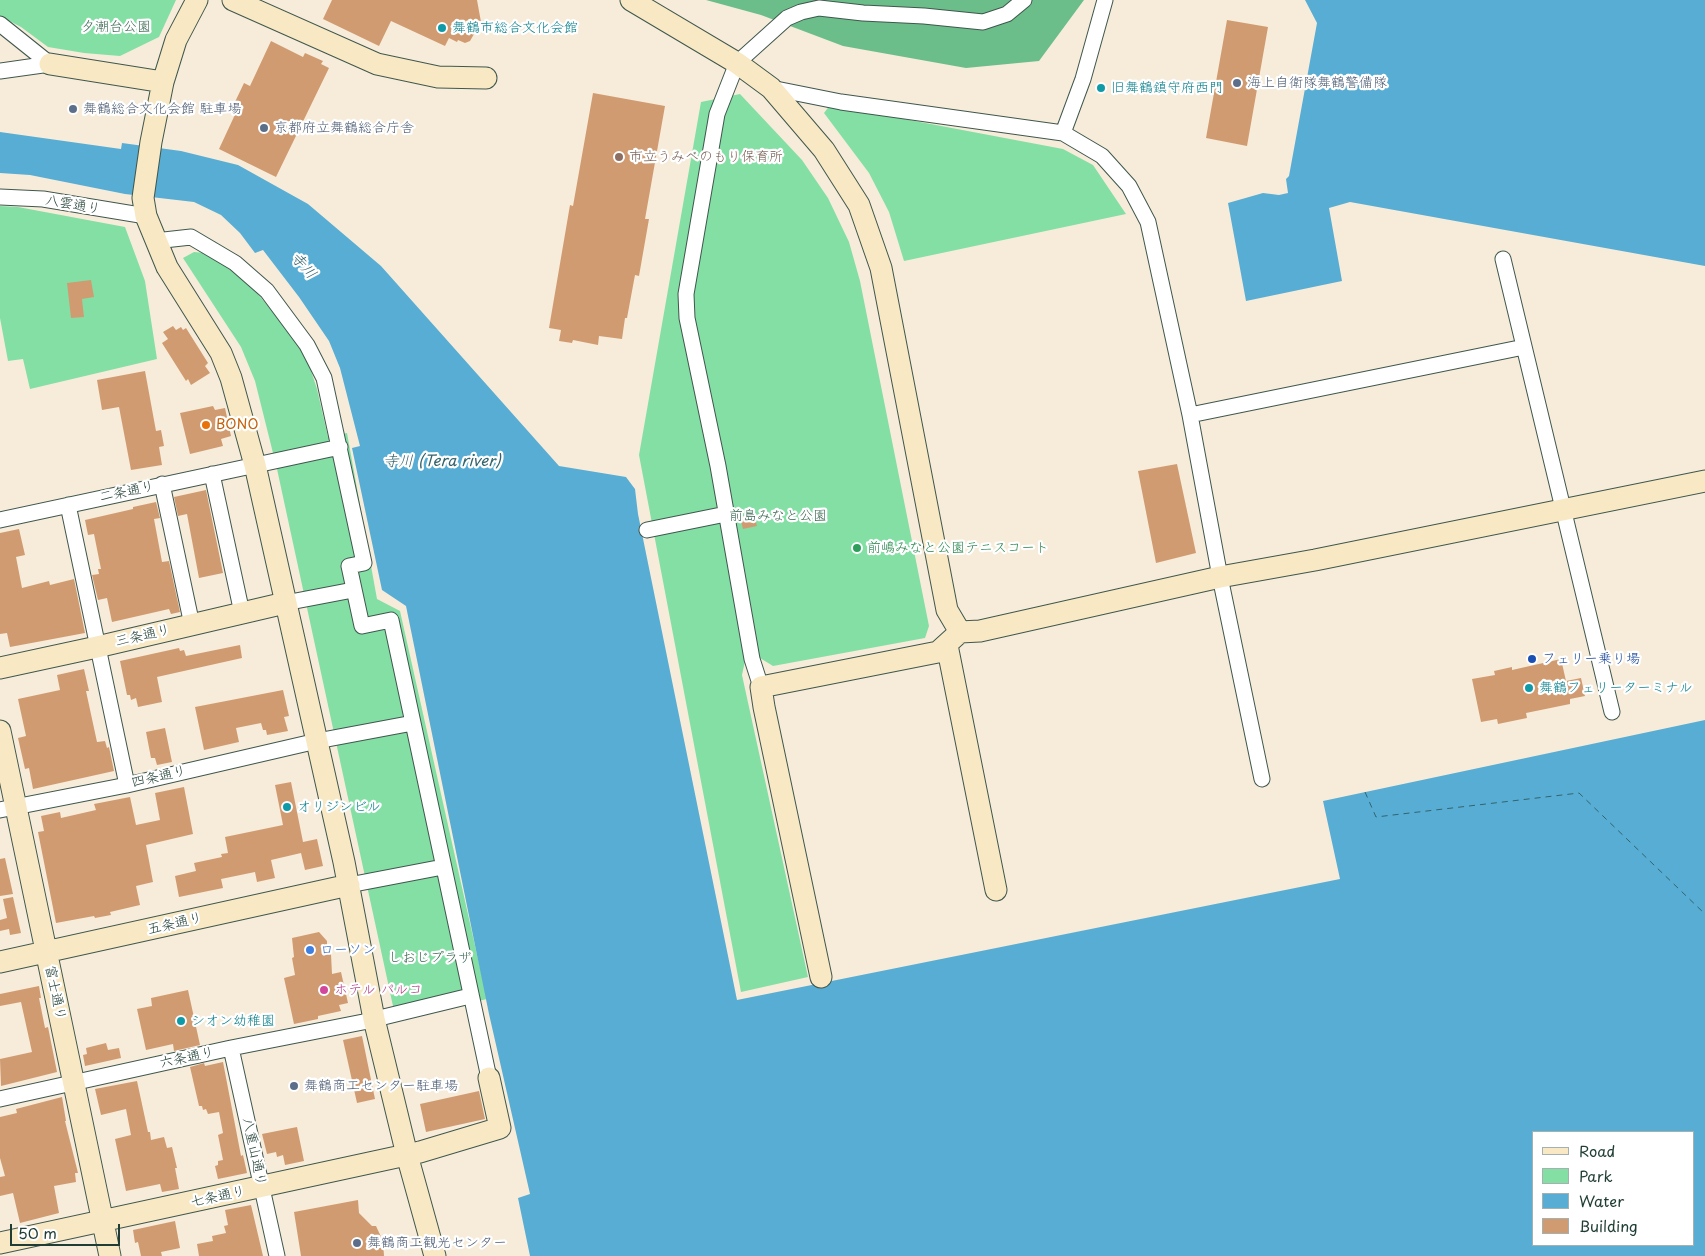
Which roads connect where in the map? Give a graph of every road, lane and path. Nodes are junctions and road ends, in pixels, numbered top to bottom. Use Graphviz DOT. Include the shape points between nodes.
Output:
graph roads {
  1 [pos="197,0"];
  2 [pos="232,0"];
  3 [pos="631,0"];
  4 [pos="1024,0"];
  5 [pos="1105,0"];
  6 [pos="0,24"];
  7 [pos="737,63"];
  8 [pos="50,64"];
  9 [pos="0,71"];
  10 [pos="486,78"];
  11 [pos="163,82"];
  12 [pos="770,88"];
  13 [pos="1063,133"];
  14 [pos="0,197"];
  15 [pos="145,207"];
  16 [pos="156,241"];
  17 [pos="1503,259"];
  18 [pos="1524,347"];
  19 [pos="1190,415"];
  20 [pos="340,447"];
  21 [pos="255,465"];
  22 [pos="212,474"];
  23 [pos="1705,481"];
  24 [pos="162,484"];
  25 [pos="68,505"];
  26 [pos="1564,509"];
  27 [pos="726,514"];
  28 [pos="0,520"];
  29 [pos="647,530"];
  30 [pos="1220,577"];
  31 [pos="353,590"];
  32 [pos="285,603"];
  33 [pos="242,613"];
  34 [pos="192,625"];
  35 [pos="953,638"];
  36 [pos="97,647"];
  37 [pos="0,668"];
  38 [pos="761,687"];
  39 [pos="1612,712"];
  40 [pos="413,723"];
  41 [pos="0,731"];
  42 [pos="317,741"];
  43 [pos="1262,779"];
  44 [pos="127,785"];
  45 [pos="8,809"];
  46 [pos="443,867"];
  47 [pos="349,885"];
  48 [pos="996,890"];
  49 [pos="46,953"];
  50 [pos="0,962"];
  51 [pos="821,977"];
  52 [pos="470,996"];
  53 [pos="374,1019"];
  54 [pos="231,1048"];
  55 [pos="489,1078"];
  56 [pos="74,1083"];
  57 [pos="0,1099"];
  58 [pos="406,1155"];
  59 [pos="262,1188"];
  60 [pos="103,1221"];
  61 [pos="0,1243"];
  62 [pos="110,1256"];
  63 [pos="277,1256"];
  64 [pos="435,1256"];
  1 -- 11 [label="street" via="176,40"];
  2 -- 10 [label="street" via="378,64 438,76"];
  3 -- 7 [label="street"];
  4 -- 7 [label="street" via="1007,14 983,22 819,8 787,18"];
  5 -- 13 [label="street" via="1083,78"];
  6 -- 8 [label="street"];
  7 -- 12 [label="street"];
  7 -- 27 [label="street" via="717,114 686,294 687,318"];
  8 -- 9 [label="street"];
  8 -- 11 [label="street"];
  11 -- 15 [label="street" via="151,142"];
  12 -- 13 [label="street" via="841,102"];
  12 -- 35 [label="street" via="824,150 859,205 881,268"];
  13 -- 19 [label="street" via="1102,156 1129,186 1148,222"];
  14 -- 15 [label="street, 八雲通り"];
  15 -- 16 [label="street"];
  16 -- 20 [label="street" via="191,237 235,263 267,291 307,345 324,378"];
  16 -- 21 [label="street" via="167,267 221,353"];
  17 -- 18 [label="street"];
  18 -- 19 [label="street"];
  18 -- 26 [label="street"];
  19 -- 30 [label="street"];
  20 -- 21 [label="street, 二条通り"];
  20 -- 31 [label="street" via="364,564 349,566"];
  21 -- 22 [label="street, 二条通り"];
  21 -- 32 [label="street"];
  22 -- 24 [label="street, 二条通り"];
  22 -- 33 [label="street"];
  23 -- 26 [label="street"];
  24 -- 25 [label="street, 二条通り"];
  24 -- 34 [label="street"];
  25 -- 28 [label="street, 二条通り"];
  25 -- 36 [label="street"];
  26 -- 30 [label="street"];
  26 -- 39 [label="street"];
  27 -- 29 [label="street"];
  27 -- 38 [label="street" via="752,659"];
  30 -- 35 [label="street"];
  30 -- 43 [label="street"];
  31 -- 32 [label="street"];
  31 -- 40 [label="street" via="362,626 391,620"];
  32 -- 33 [label="street, 三条通り"];
  32 -- 42 [label="street"];
  33 -- 34 [label="street, 三条通り"];
  34 -- 36 [label="street, 三条通り"];
  35 -- 38 [label="street" via="938,652"];
  35 -- 48 [label="street"];
  36 -- 37 [label="street, 三条通り"];
  36 -- 44 [label="street"];
  38 -- 51 [label="street"];
  40 -- 42 [label="street, 四条通り"];
  40 -- 46 [label="street"];
  41 -- 45 [label="street, 富士通り"];
  42 -- 44 [label="street, 四条通り"];
  42 -- 47 [label="street"];
  44 -- 45 [label="street, 四条通り"];
  45 -- 49 [label="street, 富士通り"];
  46 -- 47 [label="street"];
  46 -- 52 [label="street"];
  47 -- 49 [label="street, 五条通り"];
  47 -- 53 [label="street"];
  49 -- 50 [label="street, 五条通り"];
  49 -- 56 [label="street, 富士通り"];
  52 -- 53 [label="street, 六条通り"];
  52 -- 55 [label="street"];
  53 -- 54 [label="street, 六条通り"];
  53 -- 58 [label="street"];
  54 -- 56 [label="street, 六条通り"];
  54 -- 59 [label="street, 八重山通り"];
  55 -- 58 [label="street, 七条通り" via="500,1128"];
  56 -- 57 [label="street, 六条通り"];
  56 -- 60 [label="street, 富士通り"];
  58 -- 59 [label="street, 七条通り"];
  58 -- 64 [label="street"];
  59 -- 60 [label="street, 七条通り"];
  59 -- 63 [label="street, 八重山通り"];
  60 -- 61 [label="street, 七条通り"];
  60 -- 62 [label="street, 富士通り"];
}
